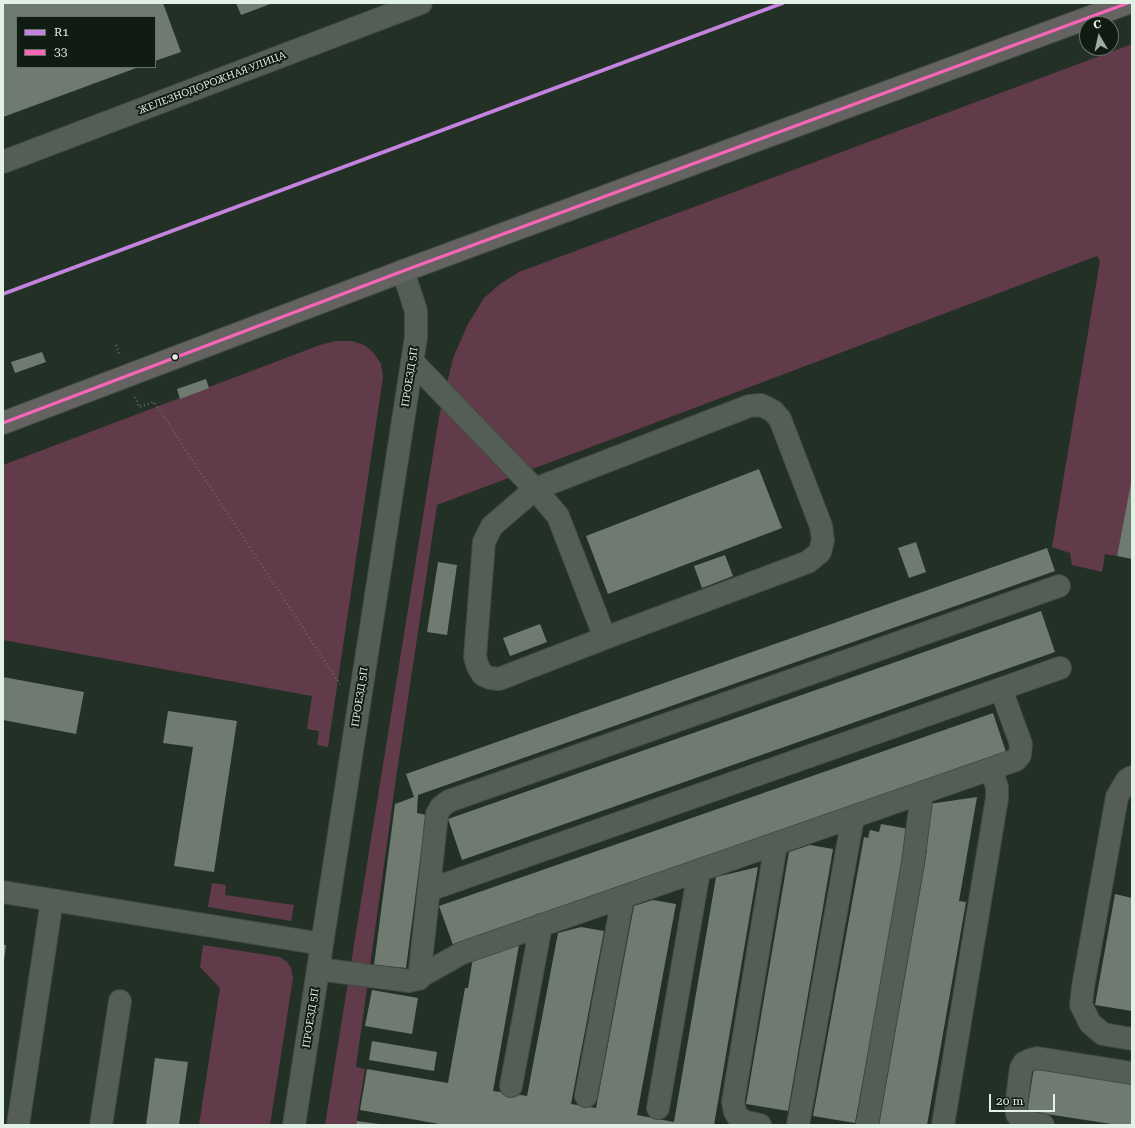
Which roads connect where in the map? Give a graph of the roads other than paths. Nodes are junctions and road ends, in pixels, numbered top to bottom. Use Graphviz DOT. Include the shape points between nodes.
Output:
graph roads {
  1 [pos="421,3"];
  2 [pos="1128,3"];
  3 [pos="3,162"];
  4 [pos="403,271"];
  5 [pos="413,362"];
  6 [pos="3,422"];
  7 [pos="535,489"];
  8 [pos="1060,586"];
  9 [pos="605,638"];
  10 [pos="1060,668"];
  11 [pos="1000,689"];
  12 [pos="991,769"];
  13 [pos="1132,777"];
  14 [pos="922,793"];
  15 [pos="853,817"];
  16 [pos="776,844"];
  17 [pos="699,871"];
  18 [pos="429,890"];
  19 [pos="3,892"];
  20 [pos="623,897"];
  21 [pos="52,900"];
  22 [pos="541,925"];
  23 [pos="322,944"];
  24 [pos="318,969"];
  25 [pos="419,978"];
  26 [pos="120,1001"];
  27 [pos="1132,1039"];
  28 [pos="1132,1073"];
  29 [pos="511,1086"];
  30 [pos="586,1096"];
  31 [pos="658,1108"];
  32 [pos="18,1125"];
  33 [pos="102,1125"];
  34 [pos="294,1125"];
  35 [pos="760,1125"];
  36 [pos="798,1125"];
  37 [pos="867,1125"];
  38 [pos="943,1125"];
  39 [pos="1043,1125"];
  1 -- 3 [label="street, ЖЕЛЕЗНОДОРОЖНАЯ УЛИЦА"];
  2 -- 4 [label="main road"];
  4 -- 5 [label="street, ПРОЕЗД 5П" via="416,311"];
  4 -- 6 [label="main road"];
  5 -- 7 [label="street"];
  5 -- 23 [label="street, ПРОЕЗД 5П"];
  7 -- 9 [label="street" via="558,516"];
  7 -- 9 [label="street" via="492,526 484,542 475,657 478,667 483,675 499,678"];
  7 -- 9 [label="street" via="749,406 761,405 773,410 780,419 821,526 823,540 820,552 808,562"];
  8 -- 18 [label="street" via="450,800 441,807 438,814"];
  10 -- 11 [label="street"];
  11 -- 12 [label="street" via="1020,744 1020,755 1016,760"];
  11 -- 18 [label="street"];
  12 -- 14 [label="street"];
  12 -- 38 [label="street" via="997,798"];
  13 -- 27 [label="street" via="1127,780 1117,797 1081,1005 1090,1023 1103,1034"];
  14 -- 15 [label="street"];
  14 -- 37 [label="street" via="913,863"];
  15 -- 16 [label="street"];
  15 -- 36 [label="street"];
  16 -- 17 [label="street"];
  16 -- 35 [label="street" via="733,1102 739,1118"];
  17 -- 20 [label="street"];
  17 -- 31 [label="street"];
  18 -- 25 [label="street"];
  19 -- 21 [label="street"];
  20 -- 22 [label="street"];
  20 -- 30 [label="street"];
  21 -- 23 [label="street"];
  21 -- 32 [label="street"];
  22 -- 25 [label="street" via="462,953"];
  22 -- 29 [label="street"];
  23 -- 24 [label="street, ПРОЕЗД 5П"];
  24 -- 25 [label="street" via="409,981"];
  24 -- 34 [label="street, ПРОЕЗД 5П"];
  26 -- 33 [label="street"];
  28 -- 39 [label="street" via="1037,1058 1024,1063 1021,1068 1016,1108 1021,1120"];
}
